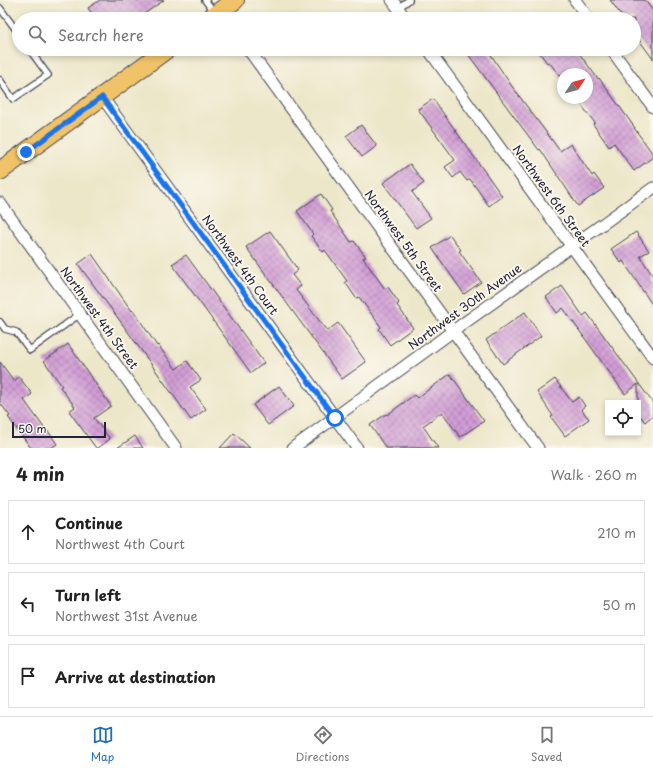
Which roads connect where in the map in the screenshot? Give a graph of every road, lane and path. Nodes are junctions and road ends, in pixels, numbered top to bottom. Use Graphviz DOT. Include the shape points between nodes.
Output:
graph roads {
  1 [pos="235,0"];
  2 [pos="409,0"];
  3 [pos="575,0"];
  4 [pos="395,4"];
  5 [pos="0,8"];
  6 [pos="217,12"];
  7 [pos="584,12"];
  8 [pos="12,24"];
  9 [pos="34,56"];
  10 [pos="158,56"];
  11 [pos="253,56"];
  12 [pos="433,56"];
  13 [pos="616,56"];
  14 [pos="0,80"];
  15 [pos="102,97"];
  16 [pos="653,107"];
  17 [pos="0,171"];
  18 [pos="653,188"];
  19 [pos="0,204"];
  20 [pos="572,246"];
  21 [pos="80,314"];
  22 [pos="0,322"];
  23 [pos="453,331"];
  24 [pos="653,358"];
  25 [pos="335,418"];
  26 [pos="176,448"];
  27 [pos="293,448"];
  28 [pos="357,448"];
  29 [pos="538,448"];
  1 -- 6 [label="main road"];
  2 -- 4 [label="lane"];
  3 -- 7 [label="street"];
  5 -- 8 [label="lane"];
  9 -- 14 [label="lane" via="48,75 13,99"];
  10 -- 15 [label="main road"];
  11 -- 23 [label="street, Northwest 5th Street"];
  12 -- 20 [label="street, Northwest 6th Street"];
  13 -- 16 [label="street"];
  15 -- 17 [label="main road"];
  15 -- 25 [label="street, Northwest 4th Court"];
  18 -- 20 [label="street, Northwest 30th Avenue"];
  19 -- 21 [label="street, Northwest 4th Street"];
  20 -- 23 [label="street, Northwest 30th Avenue"];
  20 -- 24 [label="street, Northwest 6th Street"];
  21 -- 22 [label="lane" via="30,350 16,332 5,329"];
  21 -- 26 [label="street, Northwest 4th Street"];
  23 -- 25 [label="street, Northwest 30th Avenue"];
  23 -- 29 [label="street, Northwest 5th Street"];
  25 -- 27 [label="street, Northwest 30th Avenue"];
  25 -- 28 [label="street, Northwest 4th Court"];
}
